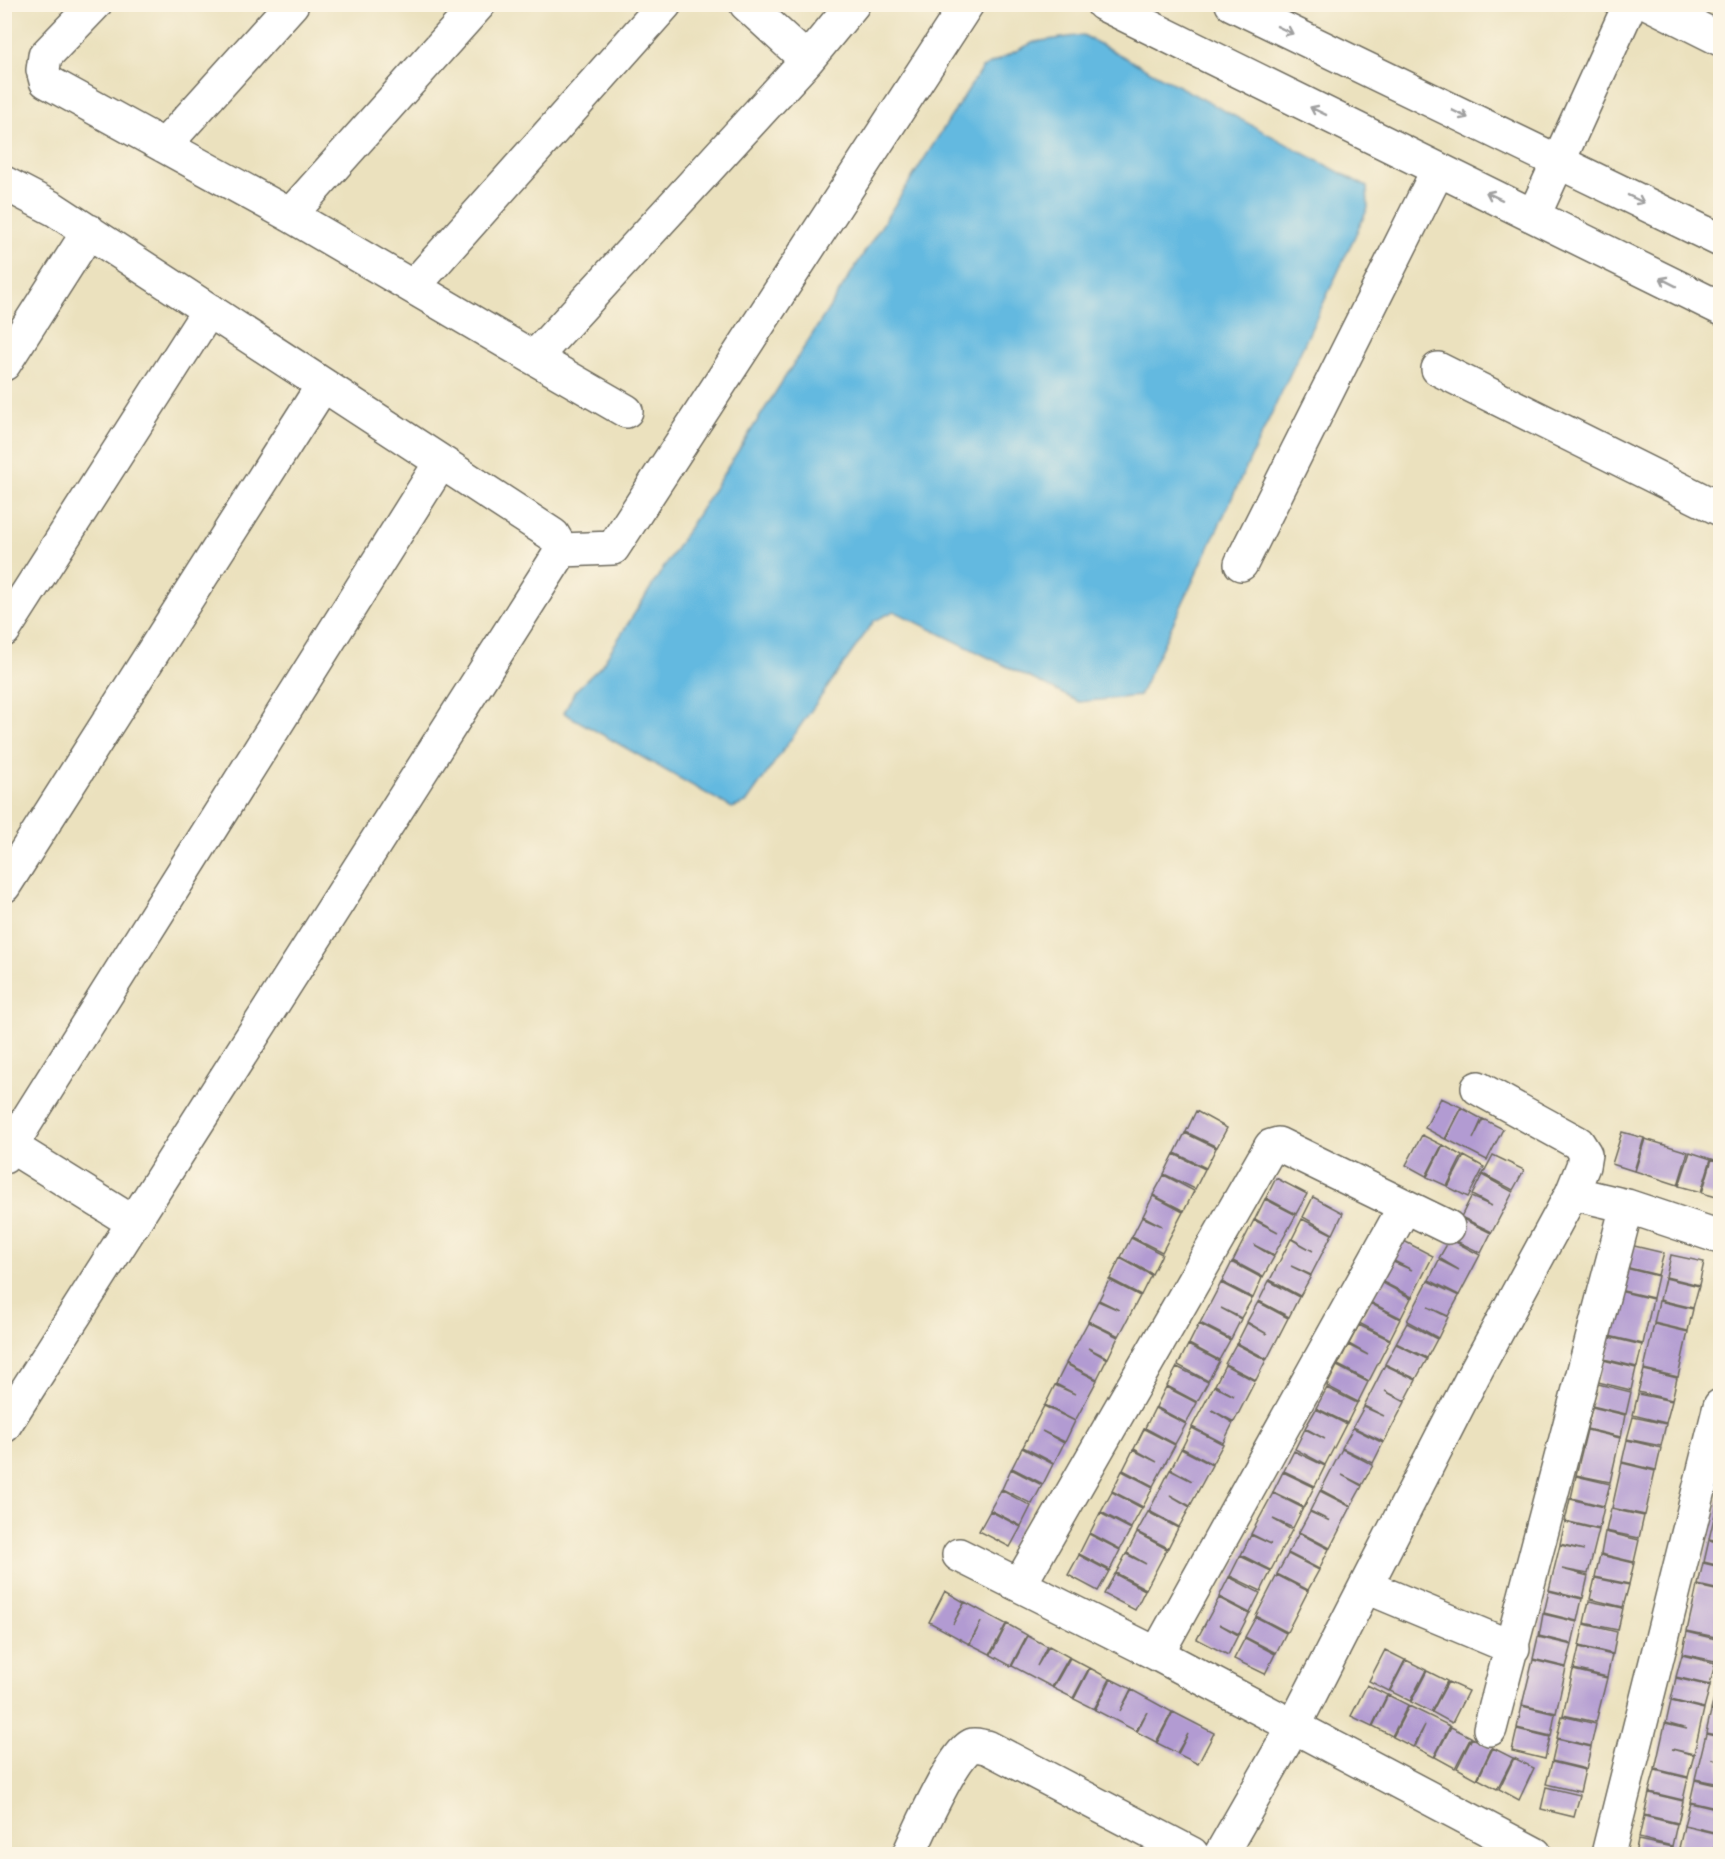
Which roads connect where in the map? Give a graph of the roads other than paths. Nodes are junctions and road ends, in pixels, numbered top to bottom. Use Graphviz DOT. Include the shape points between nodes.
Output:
graph roads {
  1 [pos="292,4"];
  2 [pos="479,4"];
  3 [pos="665,4"];
  4 [pos="746,4"];
  5 [pos="853,4"];
  6 [pos="967,4"];
  7 [pos="1103,4"];
  8 [pos="1232,4"];
  9 [pos="1630,4"];
  10 [pos="1650,4"];
  11 [pos="86,7"];
  12 [pos="1720,39"];
  13 [pos="807,60"];
  14 [pos="164,146"];
  15 [pos="1558,161"];
  16 [pos="1438,170"];
  17 [pos="4,183"];
  18 [pos="290,215"];
  19 [pos="1534,215"];
  20 [pos="89,231"];
  21 [pos="1720,240"];
  22 [pos="412,287"];
  23 [pos="1720,309"];
  24 [pos="209,310"];
  25 [pos="6,357"];
  26 [pos="534,358"];
  27 [pos="1438,369"];
  28 [pos="323,385"];
  29 [pos="626,411"];
  30 [pos="441,462"];
  31 [pos="1720,509"];
  32 [pos="562,550"];
  33 [pos="1240,564"];
  34 [pos="4,630"];
  35 [pos="4,886"];
  36 [pos="1478,1088"];
  37 [pos="7,1148"];
  38 [pos="1572,1193"];
  39 [pos="1627,1206"];
  40 [pos="1404,1208"];
  41 [pos="134,1223"];
  42 [pos="1448,1227"];
  43 [pos="1720,1237"];
  44 [pos="1720,1406"];
  45 [pos="4,1426"];
  46 [pos="959,1555"];
  47 [pos="1020,1584"];
  48 [pos="1367,1587"];
  49 [pos="1513,1648"];
  50 [pos="1157,1654"];
  51 [pos="1293,1728"];
  52 [pos="1490,1729"];
  53 [pos="909,1854"];
  54 [pos="1192,1854"];
  55 [pos="1221,1854"];
  56 [pos="1535,1854"];
  57 [pos="1608,1854"];
  1 -- 14 [label="street"];
  2 -- 18 [label="street"];
  3 -- 22 [label="street"];
  4 -- 13 [label="street"];
  5 -- 13 [label="street"];
  6 -- 32 [label="street" via="613,548"];
  16 -- 7 [label="street, one-way"];
  8 -- 15 [label="street, one-way"];
  9 -- 15 [label="street"];
  10 -- 12 [label="street"];
  11 -- 14 [label="street" via="45,56 46,81"];
  13 -- 26 [label="street"];
  14 -- 18 [label="street"];
  15 -- 19 [label="street"];
  15 -- 21 [label="street, one-way"];
  19 -- 16 [label="street, one-way"];
  16 -- 33 [label="street"];
  17 -- 20 [label="street"];
  18 -- 22 [label="street"];
  23 -- 19 [label="street, one-way"];
  20 -- 24 [label="street"];
  20 -- 25 [label="street"];
  22 -- 26 [label="street"];
  24 -- 28 [label="street"];
  24 -- 34 [label="street"];
  26 -- 29 [label="street"];
  27 -- 31 [label="street"];
  28 -- 30 [label="street"];
  28 -- 35 [label="street"];
  30 -- 32 [label="street" via="553,535"];
  30 -- 37 [label="street"];
  32 -- 41 [label="street"];
  36 -- 38 [label="street" via="1578,1143 1585,1154"];
  37 -- 41 [label="street"];
  38 -- 39 [label="street"];
  38 -- 48 [label="street" via="1473,1376"];
  39 -- 43 [label="street"];
  39 -- 49 [label="street"];
  40 -- 42 [label="street"];
  40 -- 47 [label="street" via="1278,1144 1271,1146"];
  40 -- 50 [label="street"];
  41 -- 45 [label="street"];
  44 -- 57 [label="street"];
  46 -- 47 [label="street"];
  47 -- 50 [label="street"];
  48 -- 49 [label="street"];
  48 -- 51 [label="street"];
  49 -- 52 [label="street"];
  50 -- 51 [label="street"];
  51 -- 55 [label="street"];
  51 -- 56 [label="street"];
  53 -- 54 [label="street" via="949,1772 965,1749 973,1745 987,1747"];
}
